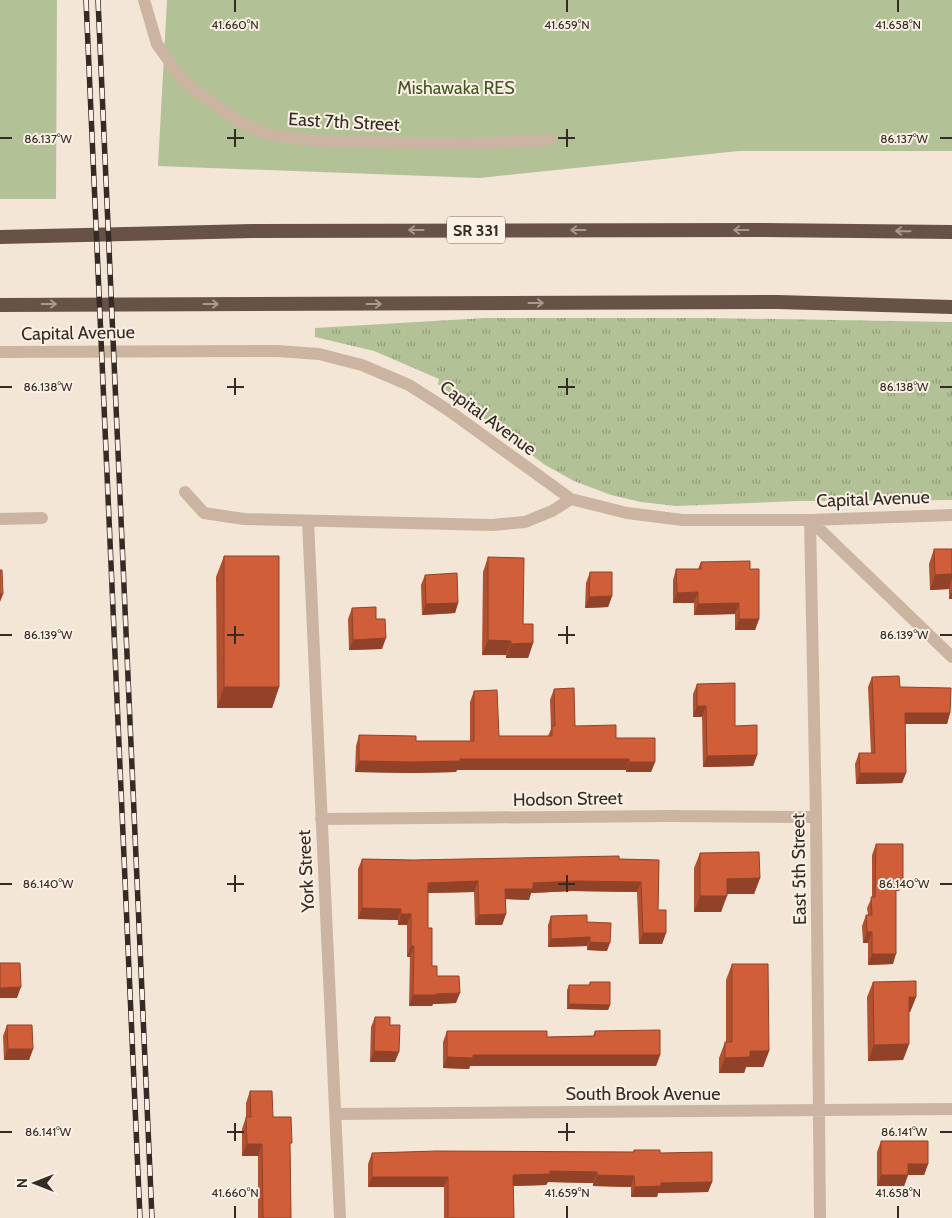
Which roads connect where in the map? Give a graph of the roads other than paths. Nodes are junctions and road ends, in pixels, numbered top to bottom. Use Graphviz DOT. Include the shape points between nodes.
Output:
graph roads {
  1 [pos="144,0"];
  2 [pos="550,140"];
  3 [pos="952,232"];
  4 [pos="0,237"];
  5 [pos="0,305"];
  6 [pos="952,306"];
  7 [pos="0,352"];
  8 [pos="185,492"];
  9 [pos="570,499"];
  10 [pos="952,514"];
  11 [pos="42,518"];
  12 [pos="0,519"];
  13 [pos="810,520"];
  14 [pos="308,521"];
  15 [pos="952,657"];
  16 [pos="816,818"];
  17 [pos="321,820"];
  18 [pos="952,1109"];
  19 [pos="819,1111"];
  20 [pos="335,1114"];
  21 [pos="340,1218"];
  22 [pos="820,1218"];
  1 -- 2 [label="street, East 7th Street" via="157,44 184,82 238,121 270,135 317,141 459,144"];
  3 -- 4 [label="highway, SR 331, one-way" via="252,231"];
  5 -- 6 [label="highway, Capital Avenue, one-way" via="778,302"];
  7 -- 9 [label="street, Capital Avenue" via="277,351 319,354 362,365 409,385"];
  8 -- 14 [label="street" via="204,513 244,519"];
  9 -- 13 [label="street, Capital Avenue" via="627,513 683,520"];
  9 -- 14 [label="street" via="525,522 492,525"];
  10 -- 13 [label="street, Capital Avenue"];
  11 -- 12 [label="street"];
  13 -- 15 [label="street"];
  13 -- 16 [label="street, East 5th Street"];
  14 -- 17 [label="street, York Street"];
  16 -- 17 [label="street, Hodson Street" via="669,816"];
  16 -- 19 [label="street, East 5th Street"];
  17 -- 20 [label="street, York Street"];
  18 -- 19 [label="street, South Brook Avenue"];
  19 -- 20 [label="street, South Brook Avenue"];
  19 -- 22 [label="street, East 5th Street"];
  20 -- 21 [label="street, York Street"];
}
